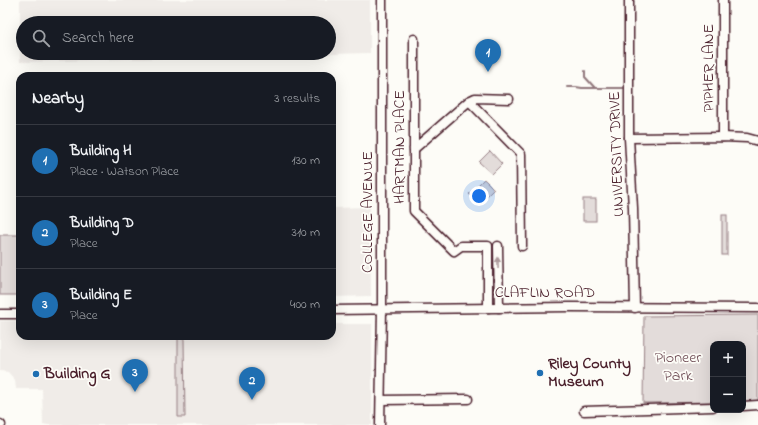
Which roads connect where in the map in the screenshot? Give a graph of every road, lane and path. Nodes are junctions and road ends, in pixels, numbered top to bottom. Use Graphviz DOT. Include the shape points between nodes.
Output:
graph roads {
  1 [pos="382,0"];
  2 [pos="629,0"];
  3 [pos="723,0"];
  4 [pos="414,39"];
  5 [pos="509,99"];
  6 [pos="469,101"];
  7 [pos="723,137"];
  8 [pos="629,138"];
  9 [pos="758,141"];
  10 [pos="414,149"];
  11 [pos="498,246"];
  12 [pos="522,246"];
  13 [pos="488,308"];
  14 [pos="499,308"];
  15 [pos="635,308"];
  16 [pos="758,308"];
  17 [pos="382,309"];
  18 [pos="336,310"];
  19 [pos="0,314"];
  20 [pos="16,314"];
  21 [pos="468,399"];
  22 [pos="381,400"];
  23 [pos="758,405"];
  24 [pos="746,406"];
  25 [pos="710,407"];
  26 [pos="584,411"];
  27 [pos="380,425"];
  1 -- 17 [label="street, COLLEGE AVENUE"];
  2 -- 8 [label="street, UNIVERSITY DRIVE"];
  3 -- 7 [label="street, PIPHER LANE"];
  4 -- 10 [label="street, HARTMAN PLACE"];
  5 -- 6 [label="street" via="475,98"];
  6 -- 10 [label="street"];
  6 -- 12 [label="street" via="521,154"];
  7 -- 8 [label="street"];
  7 -- 9 [label="street"];
  8 -- 15 [label="street, UNIVERSITY DRIVE"];
  10 -- 13 [label="street, HARTMAN PLACE" via="414,211 454,251 461,246 488,246"];
  14 -- 11 [label="street, one-way"];
  13 -- 14 [label="street, CLAFLIN ROAD"];
  13 -- 17 [label="street, CLAFLIN ROAD"];
  14 -- 15 [label="street, CLAFLIN ROAD"];
  15 -- 16 [label="street, CLAFLIN ROAD"];
  17 -- 18 [label="street, CLAFLIN ROAD"];
  17 -- 22 [label="street, COLLEGE AVENUE"];
  19 -- 20 [label="street"];
  21 -- 22 [label="street"];
  22 -- 27 [label="street, COLLEGE AVENUE"];
  23 -- 24 [label="street"];
  25 -- 26 [label="street"];
}
